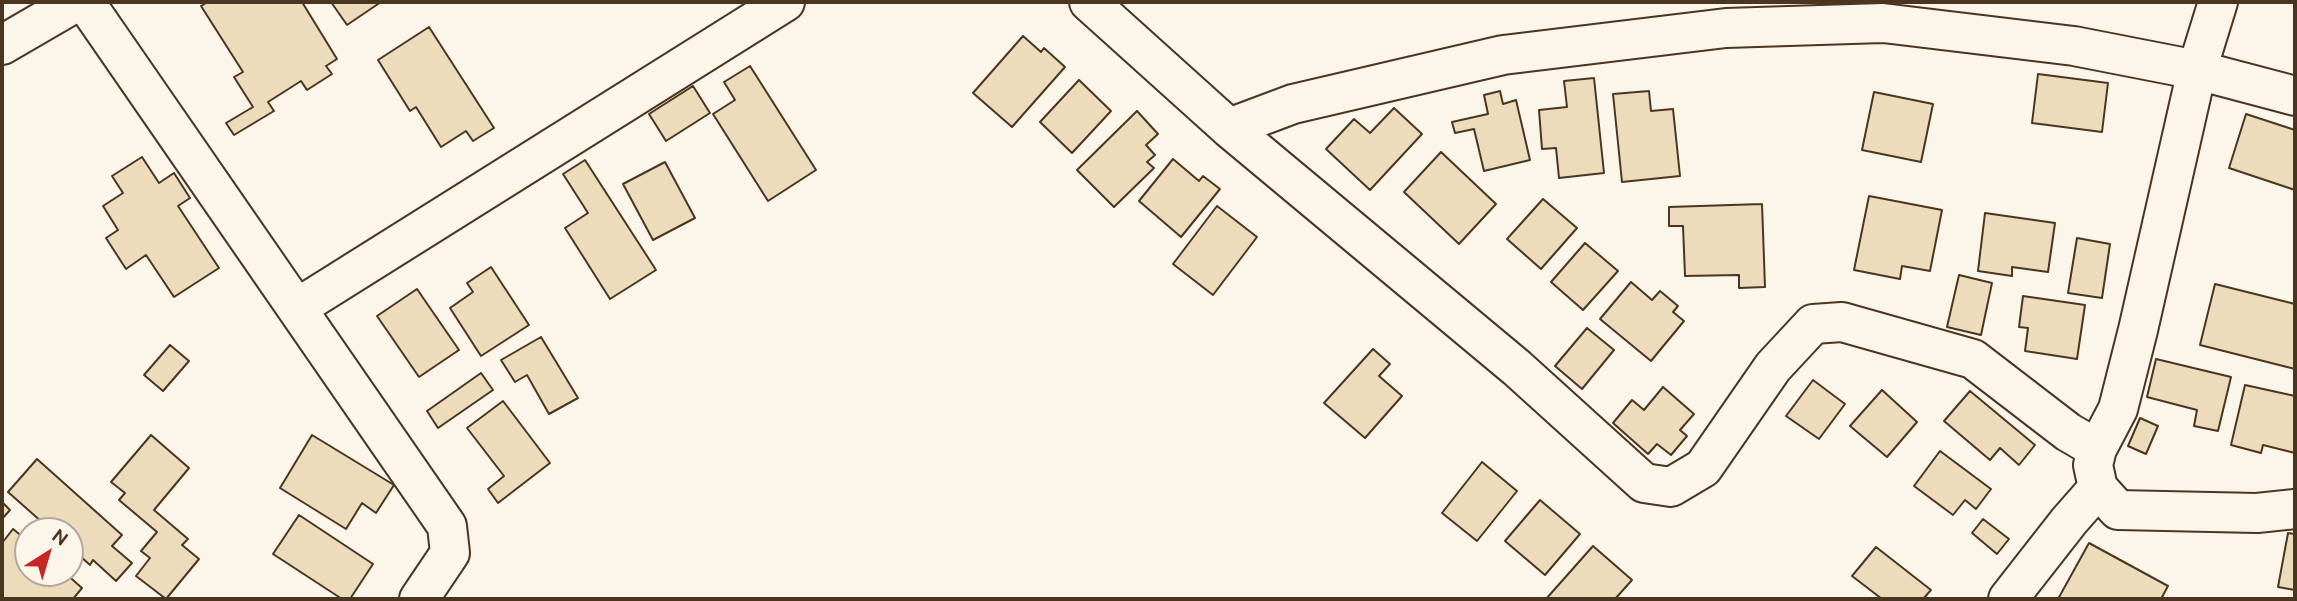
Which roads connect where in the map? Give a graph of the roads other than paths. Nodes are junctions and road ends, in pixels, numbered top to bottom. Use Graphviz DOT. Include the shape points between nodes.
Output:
graph roads {
  1 [pos="76,2"];
  2 [pos="85,2"];
  3 [pos="785,2"];
  4 [pos="1089,2"];
  5 [pos="2218,2"];
  6 [pos="2,44"];
  7 [pos="2197,70"];
  8 [pos="2295,96"];
  9 [pos="1229,128"];
  10 [pos="297,308"];
  11 [pos="2097,449"];
  12 [pos="2098,488"];
  13 [pos="2295,509"];
  14 [pos="419,599"];
  15 [pos="2008,599"];
  1 -- 6 [label="street"];
  2 -- 10 [label="street"];
  3 -- 10 [label="street"];
  4 -- 9 [label="street"];
  5 -- 7 [label="street"];
  7 -- 8 [label="street"];
  7 -- 9 [label="street" via="2074,46 1883,23 1726,28 1503,55 1293,104"];
  7 -- 11 [label="street" via="2118,409"];
  9 -- 11 [label="street" via="1517,368 1644,483 1671,487 1703,468 1773,367 1813,324 1842,322 1973,359"];
  10 -- 14 [label="street" via="447,526 450,552"];
  11 -- 12 [label="street" via="2093,465"];
  12 -- 13 [label="street" via="2118,510 2257,513"];
  12 -- 15 [label="street"];
}
